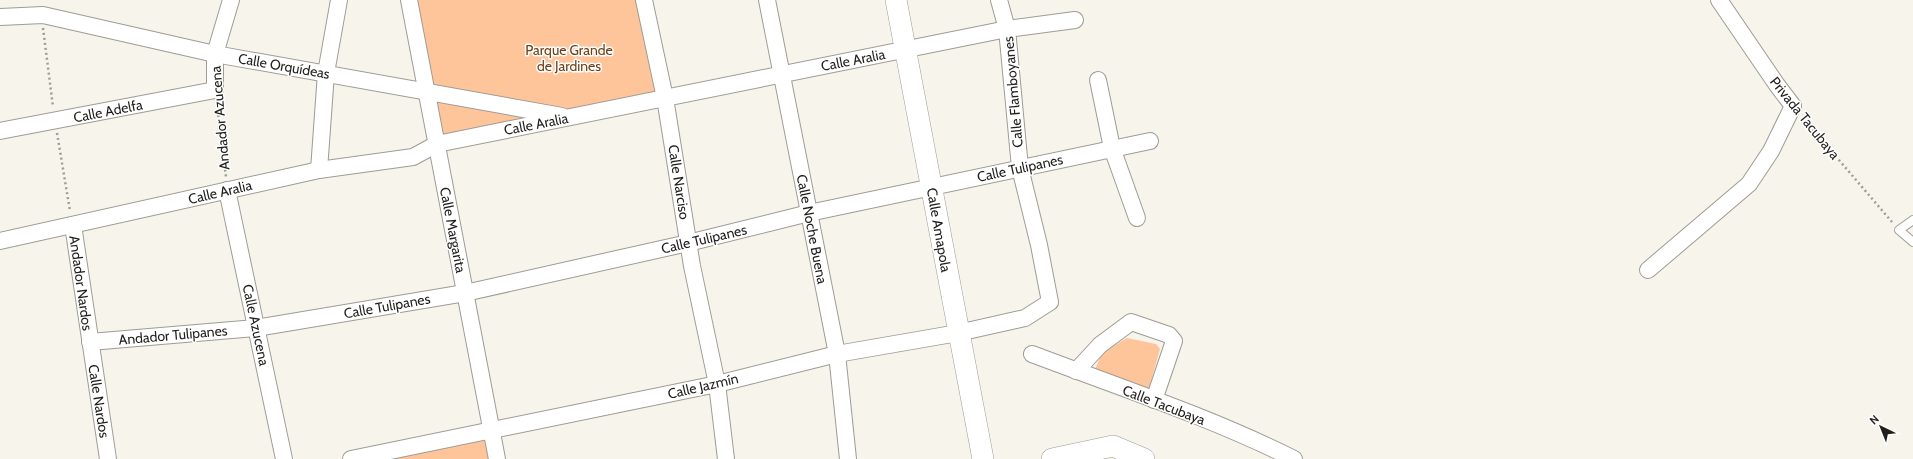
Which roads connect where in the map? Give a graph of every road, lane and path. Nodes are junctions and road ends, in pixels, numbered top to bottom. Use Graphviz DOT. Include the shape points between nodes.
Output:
graph roads {
  1 [pos="231,0"];
  2 [pos="339,0"];
  3 [pos="409,0"];
  4 [pos="644,0"];
  5 [pos="767,0"];
  6 [pos="896,0"];
  7 [pos="999,0"];
  8 [pos="1719,0"];
  9 [pos="0,17"];
  10 [pos="1075,20"];
  11 [pos="1007,29"];
  12 [pos="906,49"];
  13 [pos="215,54"];
  14 [pos="326,73"];
  15 [pos="782,74"];
  16 [pos="1098,80"];
  17 [pos="215,90"];
  18 [pos="427,90"];
  19 [pos="665,98"];
  20 [pos="1793,106"];
  21 [pos="570,117"];
  22 [pos="0,131"];
  23 [pos="1150,140"];
  24 [pos="437,144"];
  25 [pos="1112,148"];
  26 [pos="1020,168"];
  27 [pos="320,170"];
  28 [pos="931,188"];
  29 [pos="227,190"];
  30 [pos="809,213"];
  31 [pos="1137,218"];
  32 [pos="1913,220"];
  33 [pos="73,225"];
  34 [pos="1899,230"];
  35 [pos="0,241"];
  36 [pos="1913,242"];
  37 [pos="688,243"];
  38 [pos="1648,270"];
  39 [pos="465,293"];
  40 [pos="1050,302"];
  41 [pos="256,328"];
  42 [pos="958,333"];
  43 [pos="90,342"];
  44 [pos="837,354"];
  45 [pos="1032,354"];
  46 [pos="1076,371"];
  47 [pos="717,384"];
  48 [pos="1154,400"];
  49 [pos="492,431"];
  50 [pos="108,459"];
  51 [pos="284,459"];
  52 [pos="351,459"];
  53 [pos="497,459"];
  54 [pos="726,459"];
  55 [pos="848,459"];
  56 [pos="983,459"];
  57 [pos="1052,459"];
  58 [pos="1144,459"];
  59 [pos="1294,459"];
  1 -- 13 [label="street, Andador Azucena"];
  2 -- 14 [label="street"];
  3 -- 18 [label="street, Calle Margarita"];
  4 -- 19 [label="street, Calle Narciso"];
  5 -- 15 [label="street, Calle Noche Buena"];
  6 -- 12 [label="street, Calle Amapola"];
  7 -- 11 [label="street, Calle Flamboyanes"];
  8 -- 20 [label="street, Privada Tacubaya"];
  9 -- 13 [label="street, Calle Orquídeas" via="43,15"];
  10 -- 11 [label="street, Calle Aralia"];
  11 -- 12 [label="street, Calle Aralia"];
  11 -- 26 [label="street, Calle Flamboyanes"];
  12 -- 15 [label="street, Calle Aralia"];
  12 -- 28 [label="street, Calle Amapola"];
  13 -- 14 [label="street, Calle Orquídeas"];
  13 -- 17 [label="street, Andador Azucena"];
  14 -- 18 [label="street, Calle Orquídeas"];
  14 -- 27 [label="street"];
  15 -- 19 [label="street, Calle Aralia"];
  15 -- 30 [label="street, Calle Noche Buena"];
  16 -- 25 [label="street"];
  17 -- 22 [label="street, Calle Adelfa"];
  17 -- 29 [label="path, Andador Azucena"];
  18 -- 21 [label="street, Calle Orquídeas"];
  18 -- 24 [label="street, Calle Margarita"];
  19 -- 21 [label="street, Calle Aralia"];
  19 -- 37 [label="street, Calle Narciso"];
  20 -- 34 [label="path, Privada Tacubaya" via="1821,142"];
  20 -- 38 [label="street" via="1771,151 1749,184"];
  21 -- 24 [label="street, Calle Aralia"];
  23 -- 25 [label="street, Calle Tulipanes"];
  24 -- 27 [label="street, Calle Aralia" via="413,157"];
  24 -- 39 [label="street, Calle Margarita"];
  25 -- 26 [label="street, Calle Tulipanes"];
  25 -- 31 [label="street"];
  26 -- 28 [label="street, Calle Tulipanes"];
  26 -- 40 [label="street, Calle Flamboyanes"];
  27 -- 29 [label="street, Calle Aralia"];
  28 -- 30 [label="street, Calle Tulipanes"];
  28 -- 42 [label="street, Calle Amapola"];
  29 -- 33 [label="street, Calle Aralia"];
  29 -- 41 [label="street, Calle Azucena"];
  30 -- 37 [label="street, Calle Tulipanes"];
  30 -- 44 [label="street, Calle Noche Buena"];
  32 -- 34 [label="lane"];
  33 -- 35 [label="street, Calle Aralia"];
  33 -- 43 [label="street, Andador Nardos"];
  34 -- 36 [label="lane"];
  37 -- 39 [label="street, Calle Tulipanes"];
  37 -- 47 [label="street, Calle Narciso"];
  39 -- 41 [label="street, Calle Tulipanes"];
  39 -- 49 [label="street, Calle Margarita"];
  40 -- 42 [label="street, Calle Jazmín" via="1025,318"];
  41 -- 43 [label="street, Andador Tulipanes"];
  41 -- 51 [label="street, Calle Azucena"];
  42 -- 44 [label="street, Calle Jazmín"];
  42 -- 56 [label="street, Calle Amapola"];
  43 -- 50 [label="street, Calle Nardos"];
  44 -- 47 [label="street, Calle Jazmín"];
  44 -- 55 [label="street, Calle Noche Buena"];
  45 -- 46 [label="street, Calle Tacubaya"];
  46 -- 48 [label="street, Calle Tacubaya"];
  46 -- 48 [label="street" via="1100,345 1131,322 1169,335 1174,341"];
  47 -- 49 [label="street, Calle Jazmín"];
  47 -- 54 [label="street, Calle Narciso"];
  48 -- 59 [label="street, Calle Tacubaya"];
  49 -- 52 [label="street, Calle Jazmín"];
  49 -- 53 [label="street, Calle Margarita"];
  57 -- 58 [label="street" via="1113,446"];
}
